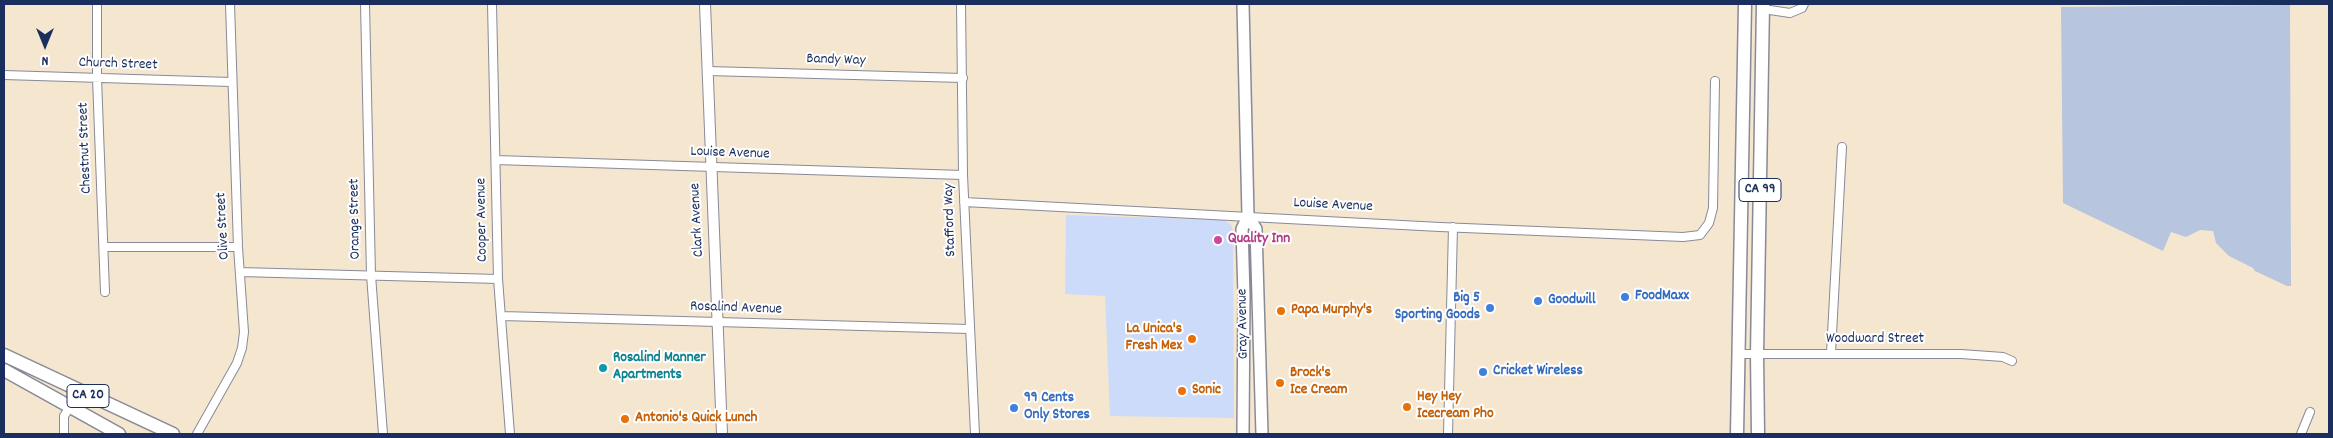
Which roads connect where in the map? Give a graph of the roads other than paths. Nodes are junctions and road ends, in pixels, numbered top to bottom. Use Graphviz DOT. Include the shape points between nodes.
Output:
graph roads {
  1 [pos="97,4"];
  2 [pos="230,4"];
  3 [pos="365,4"];
  4 [pos="492,4"];
  5 [pos="705,4"];
  6 [pos="961,4"];
  7 [pos="1243,4"];
  8 [pos="1744,4"];
  9 [pos="1804,4"];
  10 [pos="1763,6"];
  11 [pos="708,71"];
  12 [pos="4,75"];
  13 [pos="97,78"];
  14 [pos="963,78"];
  15 [pos="1715,81"];
  16 [pos="231,82"];
  17 [pos="1842,147"];
  18 [pos="496,160"];
  19 [pos="710,167"];
  20 [pos="963,175"];
  21 [pos="964,202"];
  22 [pos="1248,216"];
  23 [pos="1453,227"];
  24 [pos="104,247"];
  25 [pos="238,247"];
  26 [pos="240,272"];
  27 [pos="371,275"];
  28 [pos="498,278"];
  29 [pos="105,292"];
  30 [pos="502,316"];
  31 [pos="718,323"];
  32 [pos="969,329"];
  33 [pos="1831,353"];
  34 [pos="1738,354"];
  35 [pos="1757,354"];
  36 [pos="4,355"];
  37 [pos="2012,361"];
  38 [pos="4,370"];
  39 [pos="90,397"];
  40 [pos="70,406"];
  41 [pos="2310,412"];
  42 [pos="64,434"];
  43 [pos="119,434"];
  44 [pos="173,434"];
  45 [pos="197,434"];
  46 [pos="383,434"];
  47 [pos="510,434"];
  48 [pos="722,434"];
  49 [pos="975,434"];
  50 [pos="1243,434"];
  51 [pos="1262,434"];
  52 [pos="1448,434"];
  53 [pos="1737,434"];
  54 [pos="1758,434"];
  55 [pos="2301,434"];
  1 -- 13 [label="street, Chestnut Street"];
  2 -- 16 [label="street, Olive Street"];
  3 -- 27 [label="street, Orange Street"];
  4 -- 18 [label="street, Cooper Avenue"];
  5 -- 11 [label="street, Clark Avenue"];
  6 -- 14 [label="street, Stafford Way"];
  7 -- 22 [label="main road, Gray Avenue"];
  8 -- 34 [label="highway, CA 99"];
  9 -- 10 [label="street" via="1790,13"];
  10 -- 35 [label="highway, CA 99"];
  11 -- 14 [label="street, Bandy Way"];
  11 -- 19 [label="street, Clark Avenue"];
  12 -- 13 [label="street, Church Street"];
  13 -- 16 [label="street, Church Street"];
  13 -- 24 [label="street, Chestnut Street"];
  14 -- 20 [label="street, Stafford Way"];
  15 -- 23 [label="street, Louise Avenue" via="1713,208 1709,223 1700,235"];
  16 -- 25 [label="street, Olive Street"];
  17 -- 33 [label="street"];
  18 -- 19 [label="street, Louise Avenue"];
  18 -- 28 [label="street, Cooper Avenue"];
  19 -- 20 [label="street, Louise Avenue"];
  19 -- 31 [label="street, Clark Avenue"];
  20 -- 21 [label="street, Stafford Way"];
  21 -- 22 [label="street, Louise Avenue"];
  21 -- 32 [label="street, Stafford Way"];
  22 -- 23 [label="street, Louise Avenue"];
  22 -- 50 [label="main road, Gray Avenue" via="1242,229"];
  22 -- 51 [label="main road, Gray Avenue" via="1256,229"];
  23 -- 52 [label="street"];
  24 -- 25 [label="street"];
  24 -- 29 [label="street, Chestnut Street"];
  25 -- 26 [label="street, Olive Street"];
  26 -- 27 [label="street"];
  26 -- 45 [label="street, Olive Street" via="242,348 237,363"];
  27 -- 28 [label="street"];
  27 -- 46 [label="street, Orange Street"];
  28 -- 30 [label="street, Cooper Avenue"];
  30 -- 31 [label="street, Rosalind Avenue"];
  30 -- 47 [label="street, Cooper Avenue"];
  31 -- 32 [label="street, Rosalind Avenue"];
  31 -- 48 [label="street, Clark Avenue"];
  32 -- 49 [label="street, Stafford Way"];
  33 -- 35 [label="street, Woodward Street"];
  33 -- 37 [label="street, Woodward Street" via="1961,354 2003,357"];
  34 -- 35 [label="street, Woodward Street"];
  34 -- 53 [label="highway, CA 99"];
  35 -- 54 [label="highway, CA 99"];
  36 -- 39 [label="highway, CA 20"];
  38 -- 40 [label="highway, CA 20"];
  39 -- 40 [label="highway"];
  39 -- 44 [label="highway, CA 20"];
  40 -- 42 [label="street" via="64,416"];
  40 -- 43 [label="highway, CA 20"];
  41 -- 55 [label="street"];
}
